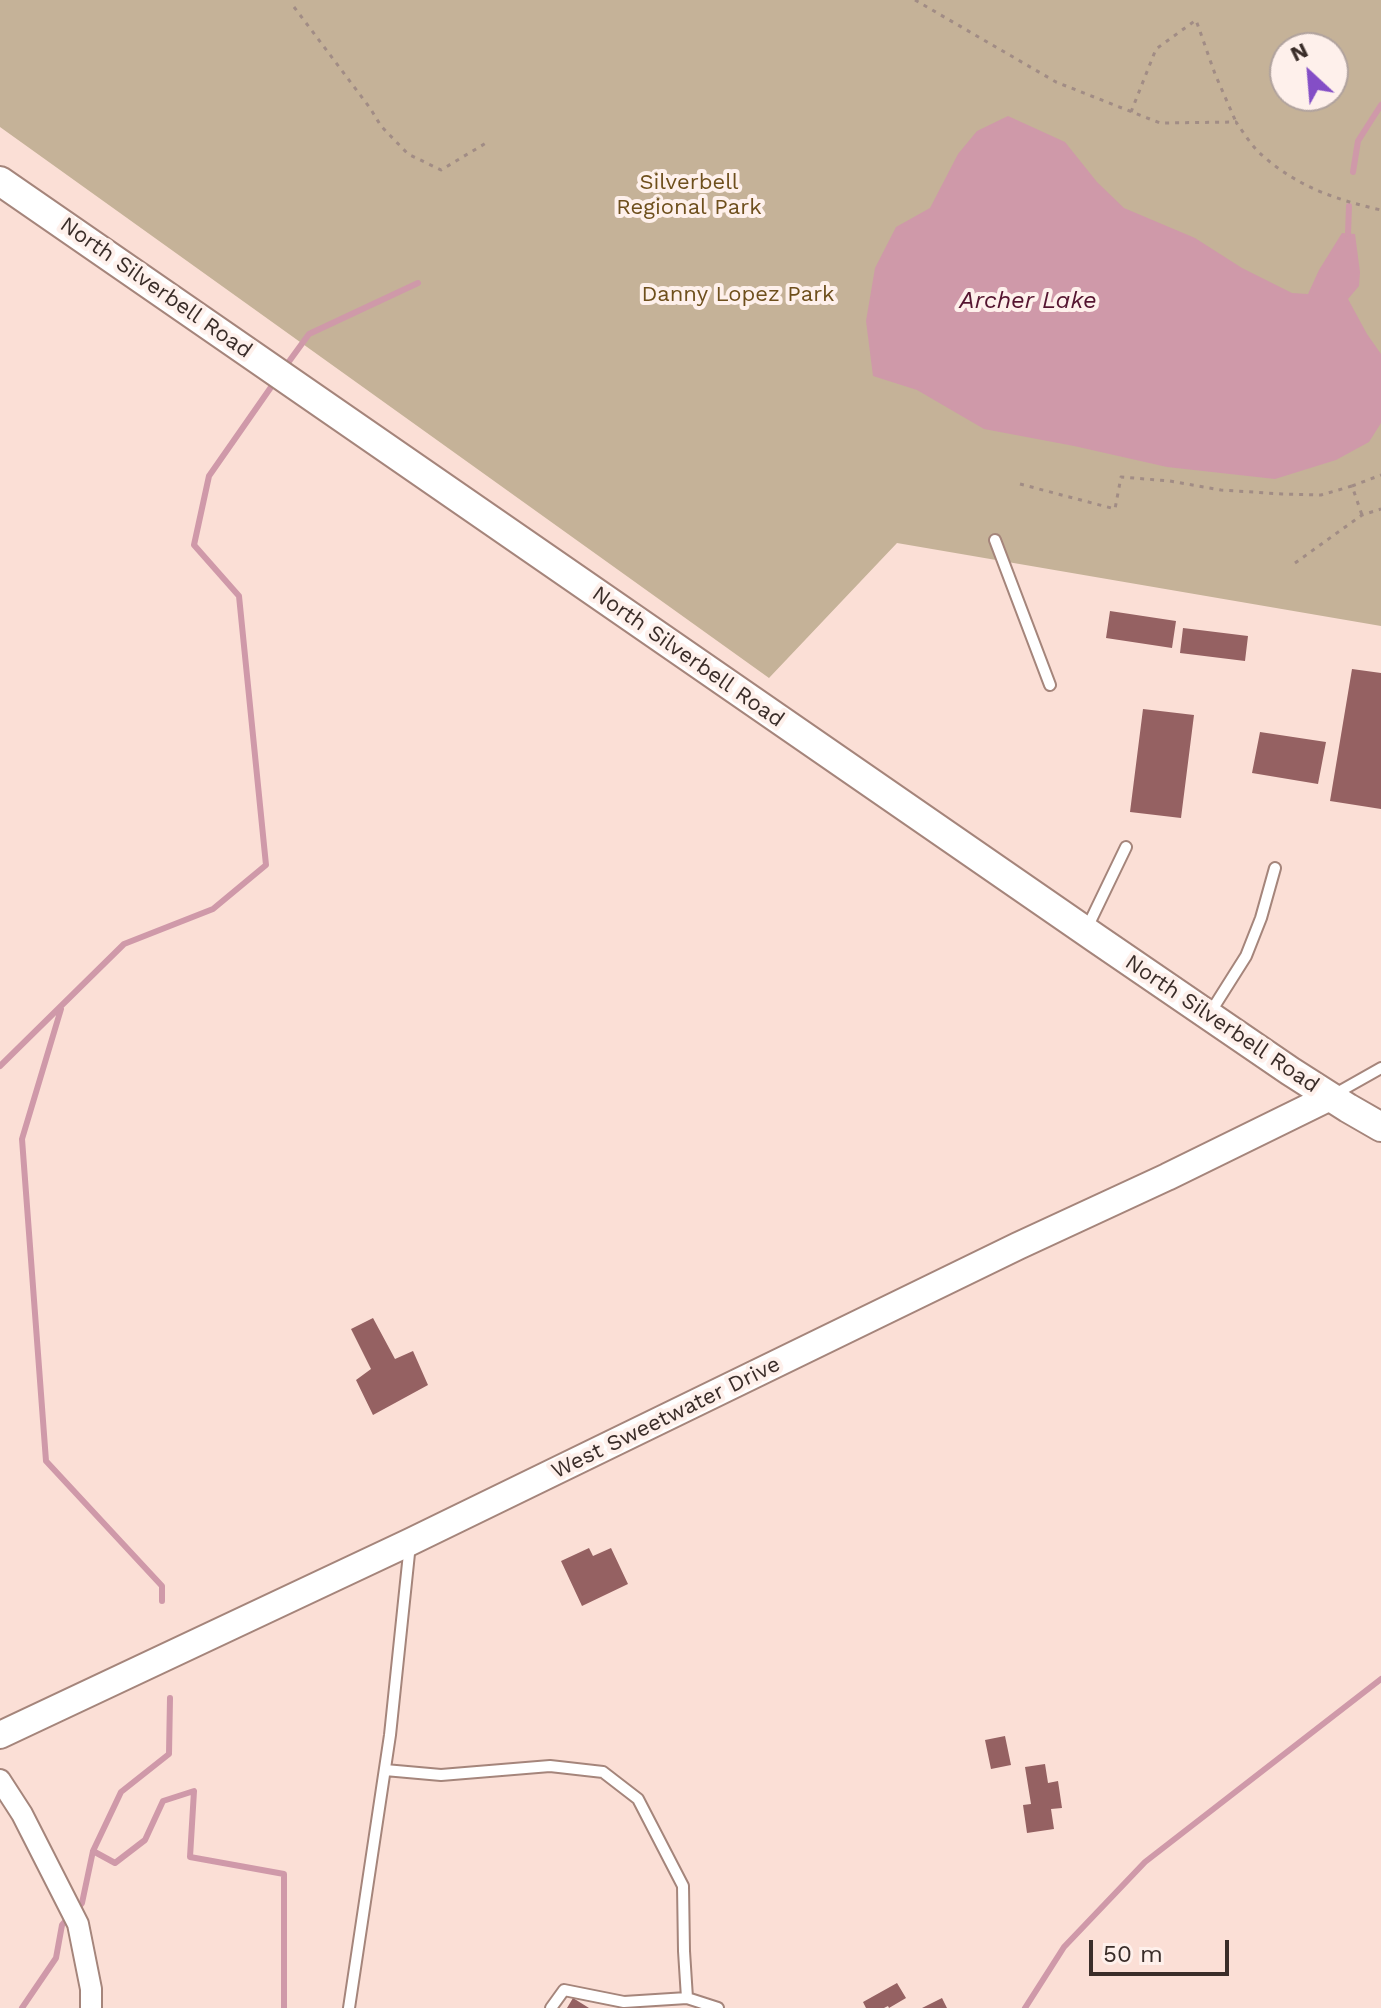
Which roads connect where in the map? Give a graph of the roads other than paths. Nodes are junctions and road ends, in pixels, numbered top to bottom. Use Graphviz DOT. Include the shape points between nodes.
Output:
graph roads {
  1 [pos="0,181"];
  2 [pos="995,540"];
  3 [pos="1050,685"];
  4 [pos="1126,847"];
  5 [pos="1275,868"];
  6 [pos="1085,931"];
  7 [pos="1209,1015"];
  8 [pos="1381,1068"];
  9 [pos="1330,1097"];
  10 [pos="1381,1127"];
  11 [pos="410,1542"];
  12 [pos="0,1735"];
  13 [pos="385,1770"];
  14 [pos="0,1780"];
  15 [pos="687,1998"];
  16 [pos="91,2008"];
  17 [pos="349,2008"];
  18 [pos="551,2008"];
  19 [pos="718,2008"];
  1 -- 6 [label="main road, North Silverbell Road"];
  2 -- 3 [label="lane"];
  4 -- 6 [label="lane"];
  5 -- 7 [label="lane" via="1246,956"];
  6 -- 7 [label="main road, North Silverbell Road"];
  7 -- 9 [label="main road, North Silverbell Road"];
  8 -- 9 [label="lane"];
  9 -- 10 [label="main road, North Silverbell Road"];
  9 -- 11 [label="street, West Sweetwater Drive"];
  11 -- 12 [label="street, West Sweetwater Drive"];
  11 -- 13 [label="lane"];
  13 -- 15 [label="lane" via="441,1775 550,1766 603,1772 627,1790 638,1799 683,1886"];
  13 -- 17 [label="lane"];
  14 -- 16 [label="street" via="78,1924"];
  15 -- 18 [label="lane" via="624,2002 564,1990"];
  15 -- 19 [label="lane"];
}
